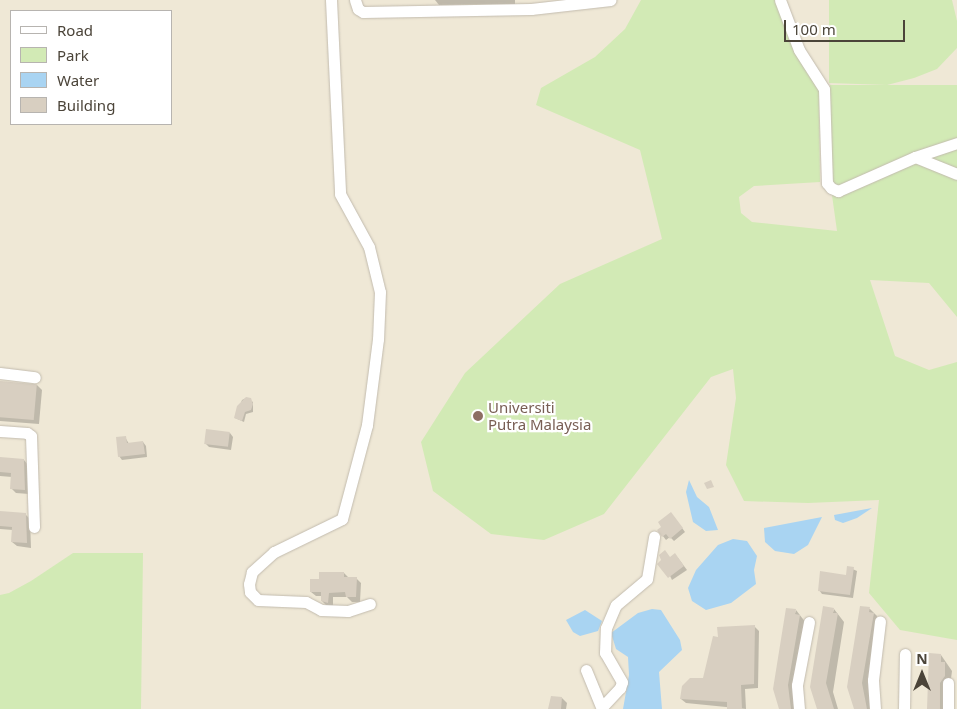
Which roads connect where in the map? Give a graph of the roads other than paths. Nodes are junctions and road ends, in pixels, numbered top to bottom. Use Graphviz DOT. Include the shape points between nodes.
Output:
graph roads {
  1 [pos="332,0"];
  2 [pos="355,0"];
  3 [pos="610,0"];
  4 [pos="780,0"];
  5 [pos="957,143"];
  6 [pos="915,157"];
  7 [pos="957,174"];
  8 [pos="0,374"];
  9 [pos="35,377"];
  10 [pos="0,432"];
  11 [pos="34,526"];
  12 [pos="654,537"];
  13 [pos="370,604"];
  14 [pos="880,621"];
  15 [pos="809,622"];
  16 [pos="905,654"];
  17 [pos="586,670"];
  18 [pos="948,683"];
  19 [pos="602,708"];
  20 [pos="799,709"];
  21 [pos="875,709"];
  22 [pos="904,709"];
  23 [pos="948,709"];
  1 -- 13 [label="street" via="340,194 369,247 380,292 378,339 367,425 342,519 274,552 252,572 249,584 250,592 258,600 306,602 321,610 348,610"];
  2 -- 3 [label="street" via="358,10 363,12 531,8"];
  4 -- 6 [label="street" via="798,50 824,88 827,183 838,191"];
  5 -- 6 [label="street"];
  6 -- 7 [label="street"];
  8 -- 9 [label="street"];
  10 -- 11 [label="street" via="26,432 30,436"];
  12 -- 19 [label="street" via="647,579 616,605 606,628 605,653 622,682"];
  14 -- 21 [label="street" via="873,680"];
  15 -- 20 [label="street" via="797,685"];
  16 -- 22 [label="street"];
  17 -- 19 [label="street"];
  18 -- 23 [label="street"];
}
